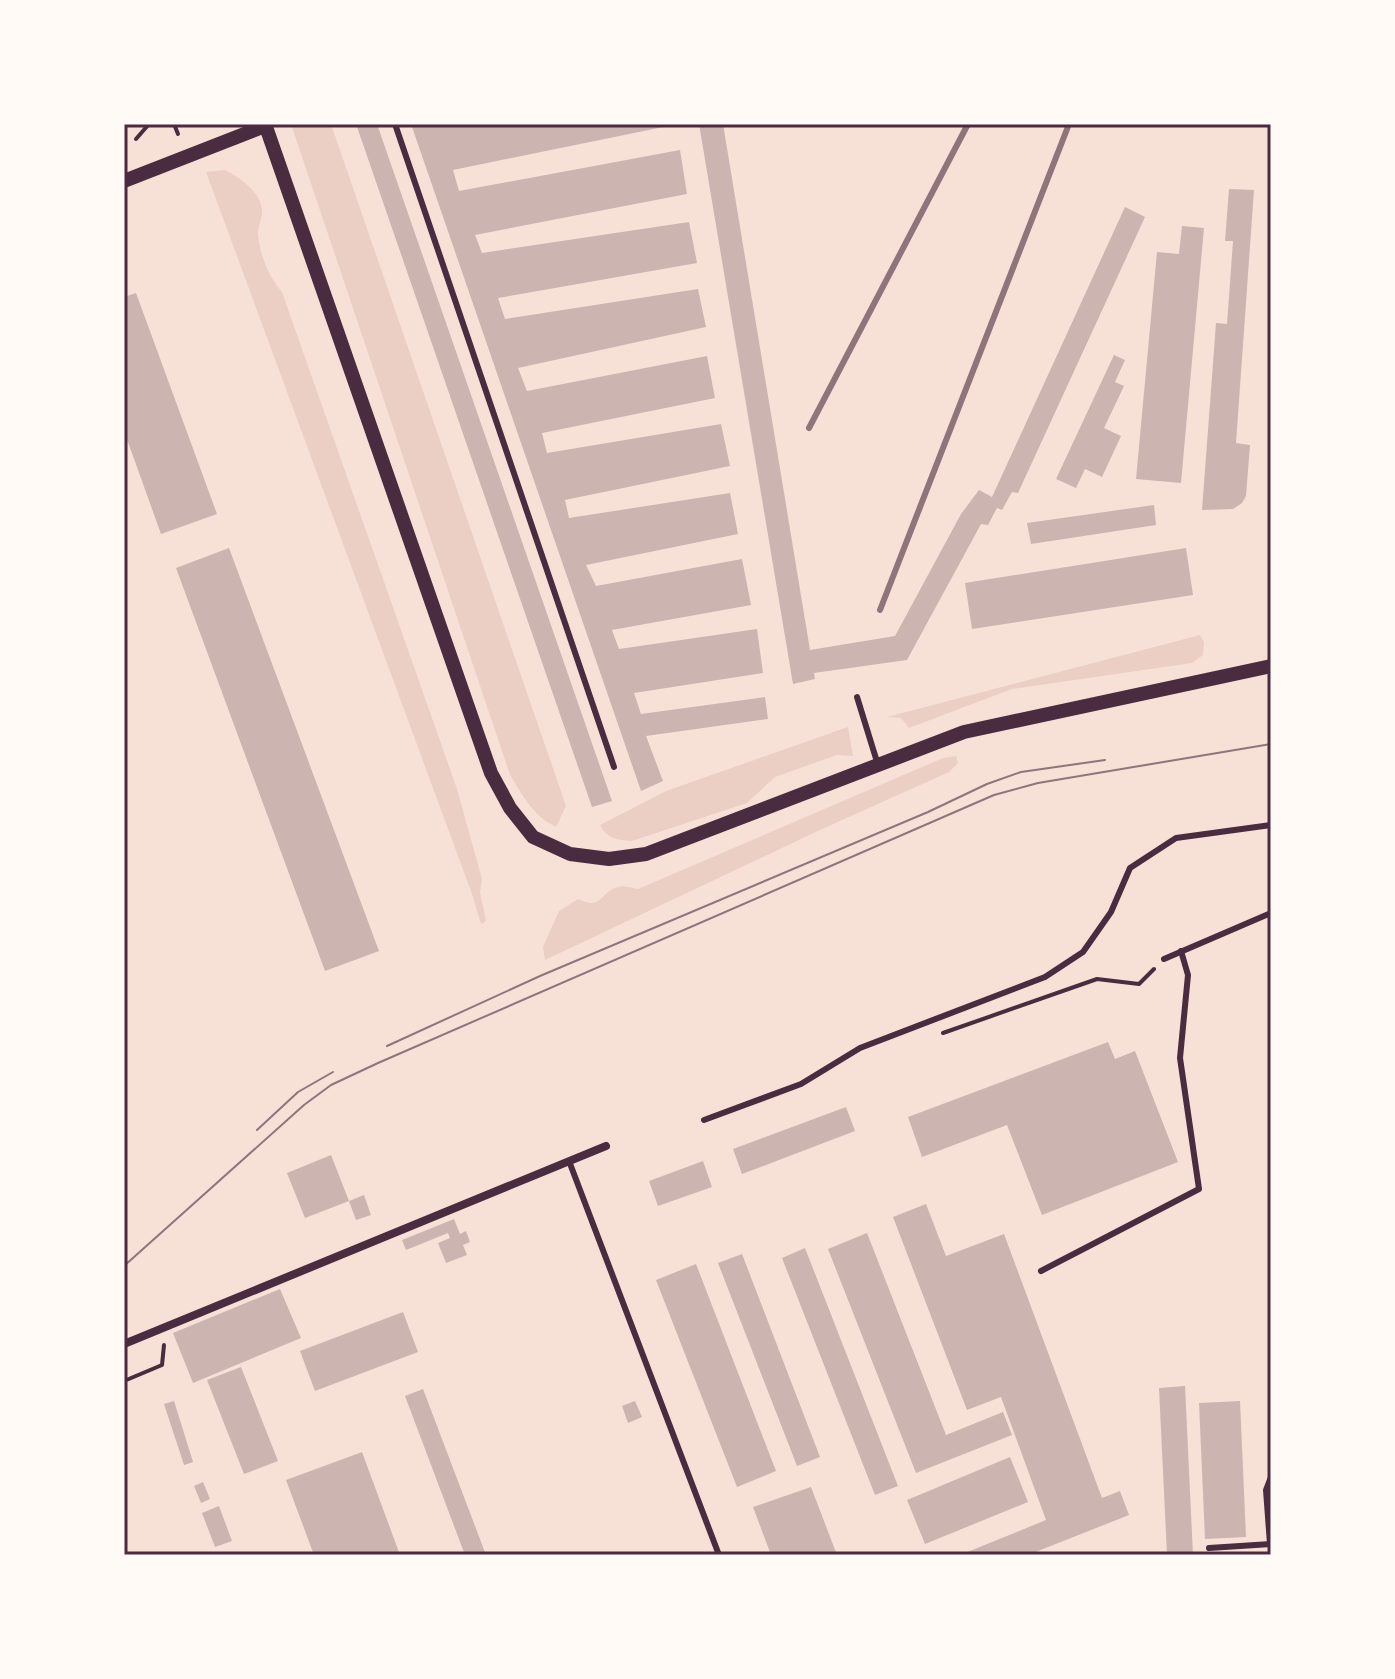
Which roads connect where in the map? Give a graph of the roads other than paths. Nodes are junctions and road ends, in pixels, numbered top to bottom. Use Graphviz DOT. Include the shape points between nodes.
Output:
graph roads {
  1 [pos="395,124"];
  2 [pos="265,125"];
  3 [pos="124,181"];
  4 [pos="1271,666"];
  5 [pos="857,697"];
  6 [pos="878,765"];
  7 [pos="614,767"];
  8 [pos="1271,825"];
  9 [pos="1271,913"];
  10 [pos="1181,951"];
  11 [pos="1164,959"];
  12 [pos="704,1120"];
  13 [pos="606,1146"];
  14 [pos="569,1161"];
  15 [pos="1041,1271"];
  16 [pos="124,1344"];
  17 [pos="1271,1477"];
  18 [pos="1270,1544"];
  19 [pos="1209,1548"];
  20 [pos="719,1555"];
  1 -- 7 [label="lane"];
  2 -- 3 [label="street"];
  2 -- 6 [label="street" via="491,773 533,837 570,854 609,859 646,854"];
  4 -- 6 [label="street" via="964,732"];
  5 -- 6 [label="lane"];
  8 -- 12 [label="lane" via="1176,838 1130,868 1111,912 1083,952 1045,977 860,1048 801,1084"];
  9 -- 10 [label="lane"];
  10 -- 11 [label="lane"];
  10 -- 15 [label="lane" via="1188,975 1180,1058 1199,1189"];
  13 -- 14 [label="street"];
  14 -- 16 [label="street"];
  14 -- 20 [label="lane"];
  17 -- 18 [label="lane" via="1266,1490"];
  18 -- 19 [label="lane"];
}
